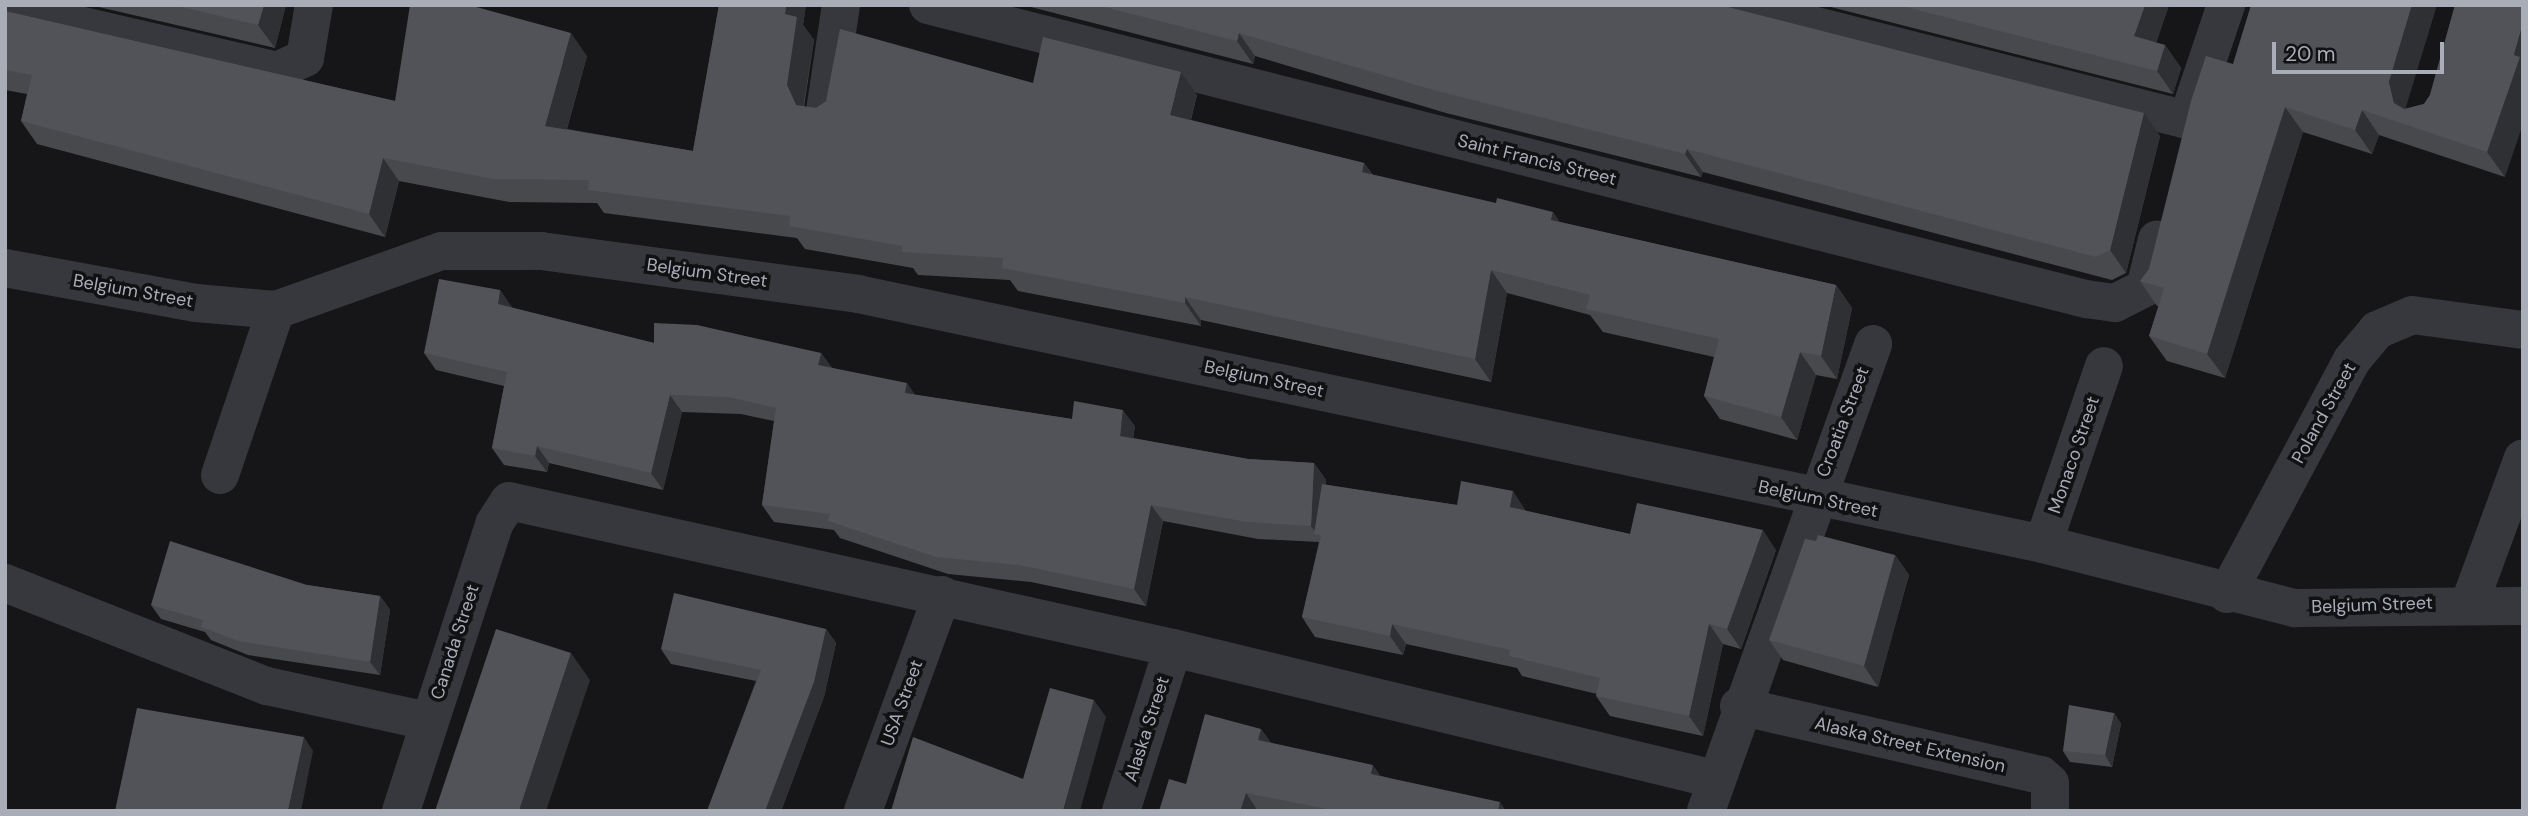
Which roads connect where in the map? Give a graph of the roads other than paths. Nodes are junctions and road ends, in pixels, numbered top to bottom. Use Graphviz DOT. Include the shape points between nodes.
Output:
graph roads {
  1 [pos="314,5"];
  2 [pos="841,5"];
  3 [pos="928,5"];
  4 [pos="1733,5"];
  5 [pos="2226,5"];
  6 [pos="28,10"];
  7 [pos="825,111"];
  8 [pos="2188,120"];
  9 [pos="2178,159"];
  10 [pos="2168,198"];
  11 [pos="5,268"];
  12 [pos="276,310"];
  13 [pos="2523,330"];
  14 [pos="1872,344"];
  15 [pos="2104,366"];
  16 [pos="2523,458"];
  17 [pos="220,475"];
  18 [pos="1814,499"];
  19 [pos="2043,544"];
  20 [pos="5,583"];
  21 [pos="2227,594"];
  22 [pos="942,595"];
  23 [pos="2470,603"];
  24 [pos="2523,606"];
  25 [pos="1173,648"];
  26 [pos="1739,706"];
  27 [pos="428,722"];
  28 [pos="1710,795"];
  29 [pos="401,811"];
  30 [pos="863,811"];
  31 [pos="1121,811"];
  32 [pos="2050,811"];
  1 -- 6 [label="street" via="306,58 291,69 277,71"];
  2 -- 7 [label="street"];
  3 -- 10 [label="street, Saint Francis Street" via="2086,299 2115,303 2145,288"];
  4 -- 8 [label="street"];
  5 -- 8 [label="street"];
  8 -- 9 [label="street"];
  11 -- 12 [label="street, Belgium Street" via="196,303"];
  12 -- 17 [label="street"];
  12 -- 18 [label="street, Belgium Street" via="442,251 541,251 858,294"];
  13 -- 21 [label="street, Poland Street" via="2412,315 2377,330 2352,360"];
  14 -- 18 [label="street, Croatia Street"];
  15 -- 19 [label="street, Monaco Street"];
  16 -- 23 [label="street"];
  18 -- 19 [label="street, Belgium Street"];
  18 -- 26 [label="street, Croatia Street"];
  19 -- 21 [label="street, Belgium Street"];
  20 -- 27 [label="street" via="267,686"];
  21 -- 23 [label="street, Belgium Street" via="2295,608"];
  22 -- 25 [label="street"];
  22 -- 27 [label="street, Canada Street" via="535,503 509,501 494,524"];
  22 -- 30 [label="street, USA Street"];
  23 -- 24 [label="street, Belgium Street"];
  25 -- 28 [label="street"];
  25 -- 31 [label="street, Alaska Street"];
  26 -- 28 [label="street, Croatia Street"];
  26 -- 32 [label="street, Alaska Street Extension" via="2041,775 2050,783"];
  27 -- 29 [label="street, Canada Street"];
}
